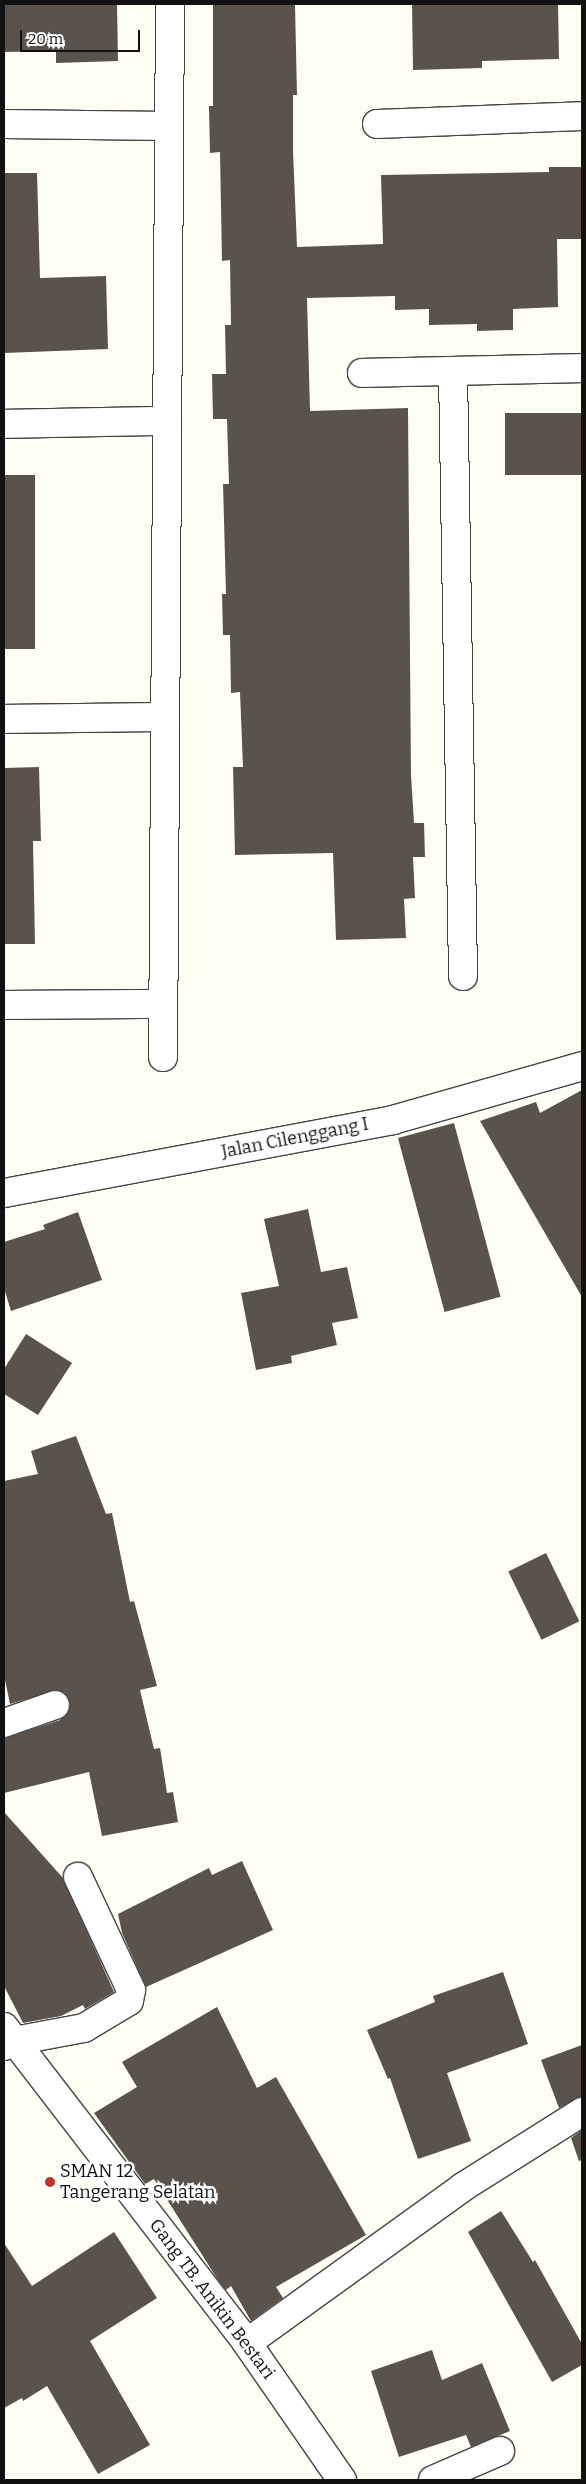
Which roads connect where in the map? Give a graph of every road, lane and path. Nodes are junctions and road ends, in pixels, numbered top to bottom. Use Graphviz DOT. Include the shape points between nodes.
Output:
graph roads {
  1 [pos="170,4"];
  2 [pos="582,116"];
  3 [pos="4,124"];
  4 [pos="377,124"];
  5 [pos="169,126"];
  6 [pos="582,368"];
  7 [pos="453,371"];
  8 [pos="362,373"];
  9 [pos="167,422"];
  10 [pos="4,424"];
  11 [pos="165,717"];
  12 [pos="4,719"];
  13 [pos="463,976"];
  14 [pos="163,1004"];
  15 [pos="4,1005"];
  16 [pos="163,1056"];
  17 [pos="582,1066"];
  18 [pos="4,1193"];
  19 [pos="55,1705"];
  20 [pos="4,1723"];
  21 [pos="78,1877"];
  22 [pos="7,2038"];
  23 [pos="582,2112"];
  24 [pos="247,2343"];
  25 [pos="500,2451"];
  26 [pos="342,2480"];
  27 [pos="433,2480"];
  1 -- 5 [label="street"];
  2 -- 4 [label="street"];
  3 -- 5 [label="street"];
  5 -- 9 [label="street"];
  6 -- 7 [label="street"];
  7 -- 8 [label="street"];
  7 -- 13 [label="street"];
  9 -- 10 [label="street"];
  9 -- 11 [label="street"];
  11 -- 12 [label="street"];
  11 -- 14 [label="street"];
  14 -- 15 [label="street"];
  14 -- 16 [label="street"];
  17 -- 18 [label="street, Jalan Cilenggang I" via="393,1120"];
  19 -- 20 [label="street"];
  21 -- 22 [label="street" via="131,1990 129,2000 84,2028"];
  22 -- 24 [label="street, Gang TB. Anikin Bestari"];
  23 -- 24 [label="street" via="463,2187"];
  24 -- 26 [label="street, Gang TB. Anikin Bestari"];
  25 -- 27 [label="street"];
}
